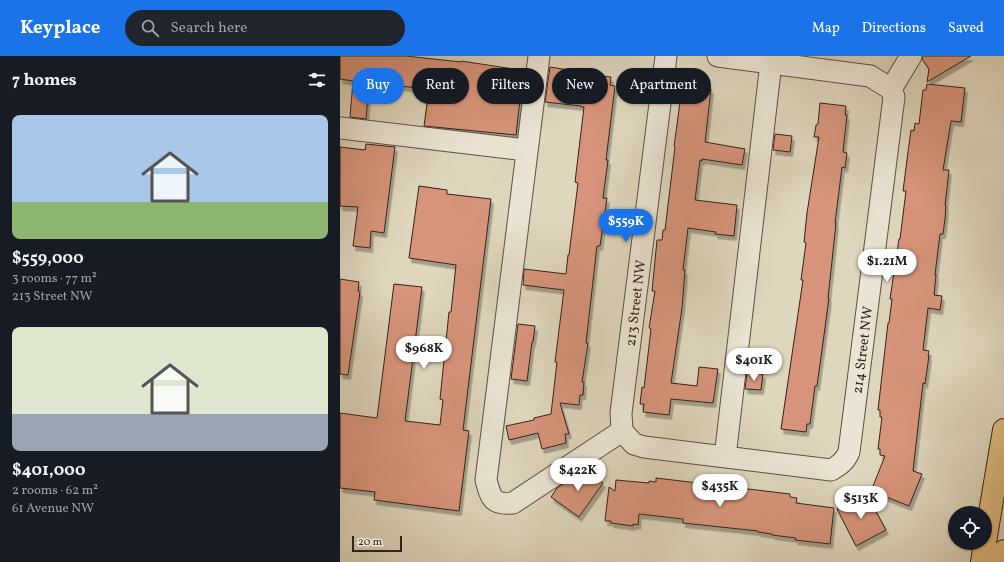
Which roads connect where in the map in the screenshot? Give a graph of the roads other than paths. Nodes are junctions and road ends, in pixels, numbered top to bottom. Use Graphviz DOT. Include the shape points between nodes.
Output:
graph roads {
  1 [pos="539,56"];
  2 [pos="666,56"];
  3 [pos="718,56"];
  4 [pos="911,56"];
  5 [pos="771,63"];
  6 [pos="890,90"];
  7 [pos="340,128"];
  8 [pos="526,150"];
  9 [pos="1004,430"];
  10 [pos="622,431"];
  11 [pos="725,457"];
  12 [pos="991,506"];
  13 [pos="984,550"];
  14 [pos="1004,551"];
  15 [pos="982,562"];
  16 [pos="1003,562"];
  1 -- 8 [label="street"];
  2 -- 10 [label="street, 213 Street NW" via="621,413"];
  3 -- 5 [label="street"];
  4 -- 6 [label="street"];
  5 -- 6 [label="street" via="870,76"];
  5 -- 11 [label="street"];
  6 -- 11 [label="street, 214 Street NW" via="894,97 846,460 831,470"];
  7 -- 8 [label="street"];
  8 -- 10 [label="street" via="486,480 490,496 496,502 513,503"];
  9 -- 12 [label="main road"];
  10 -- 11 [label="street" via="634,444 644,447"];
  13 -- 15 [label="main road"];
  14 -- 16 [label="main road"];
}
